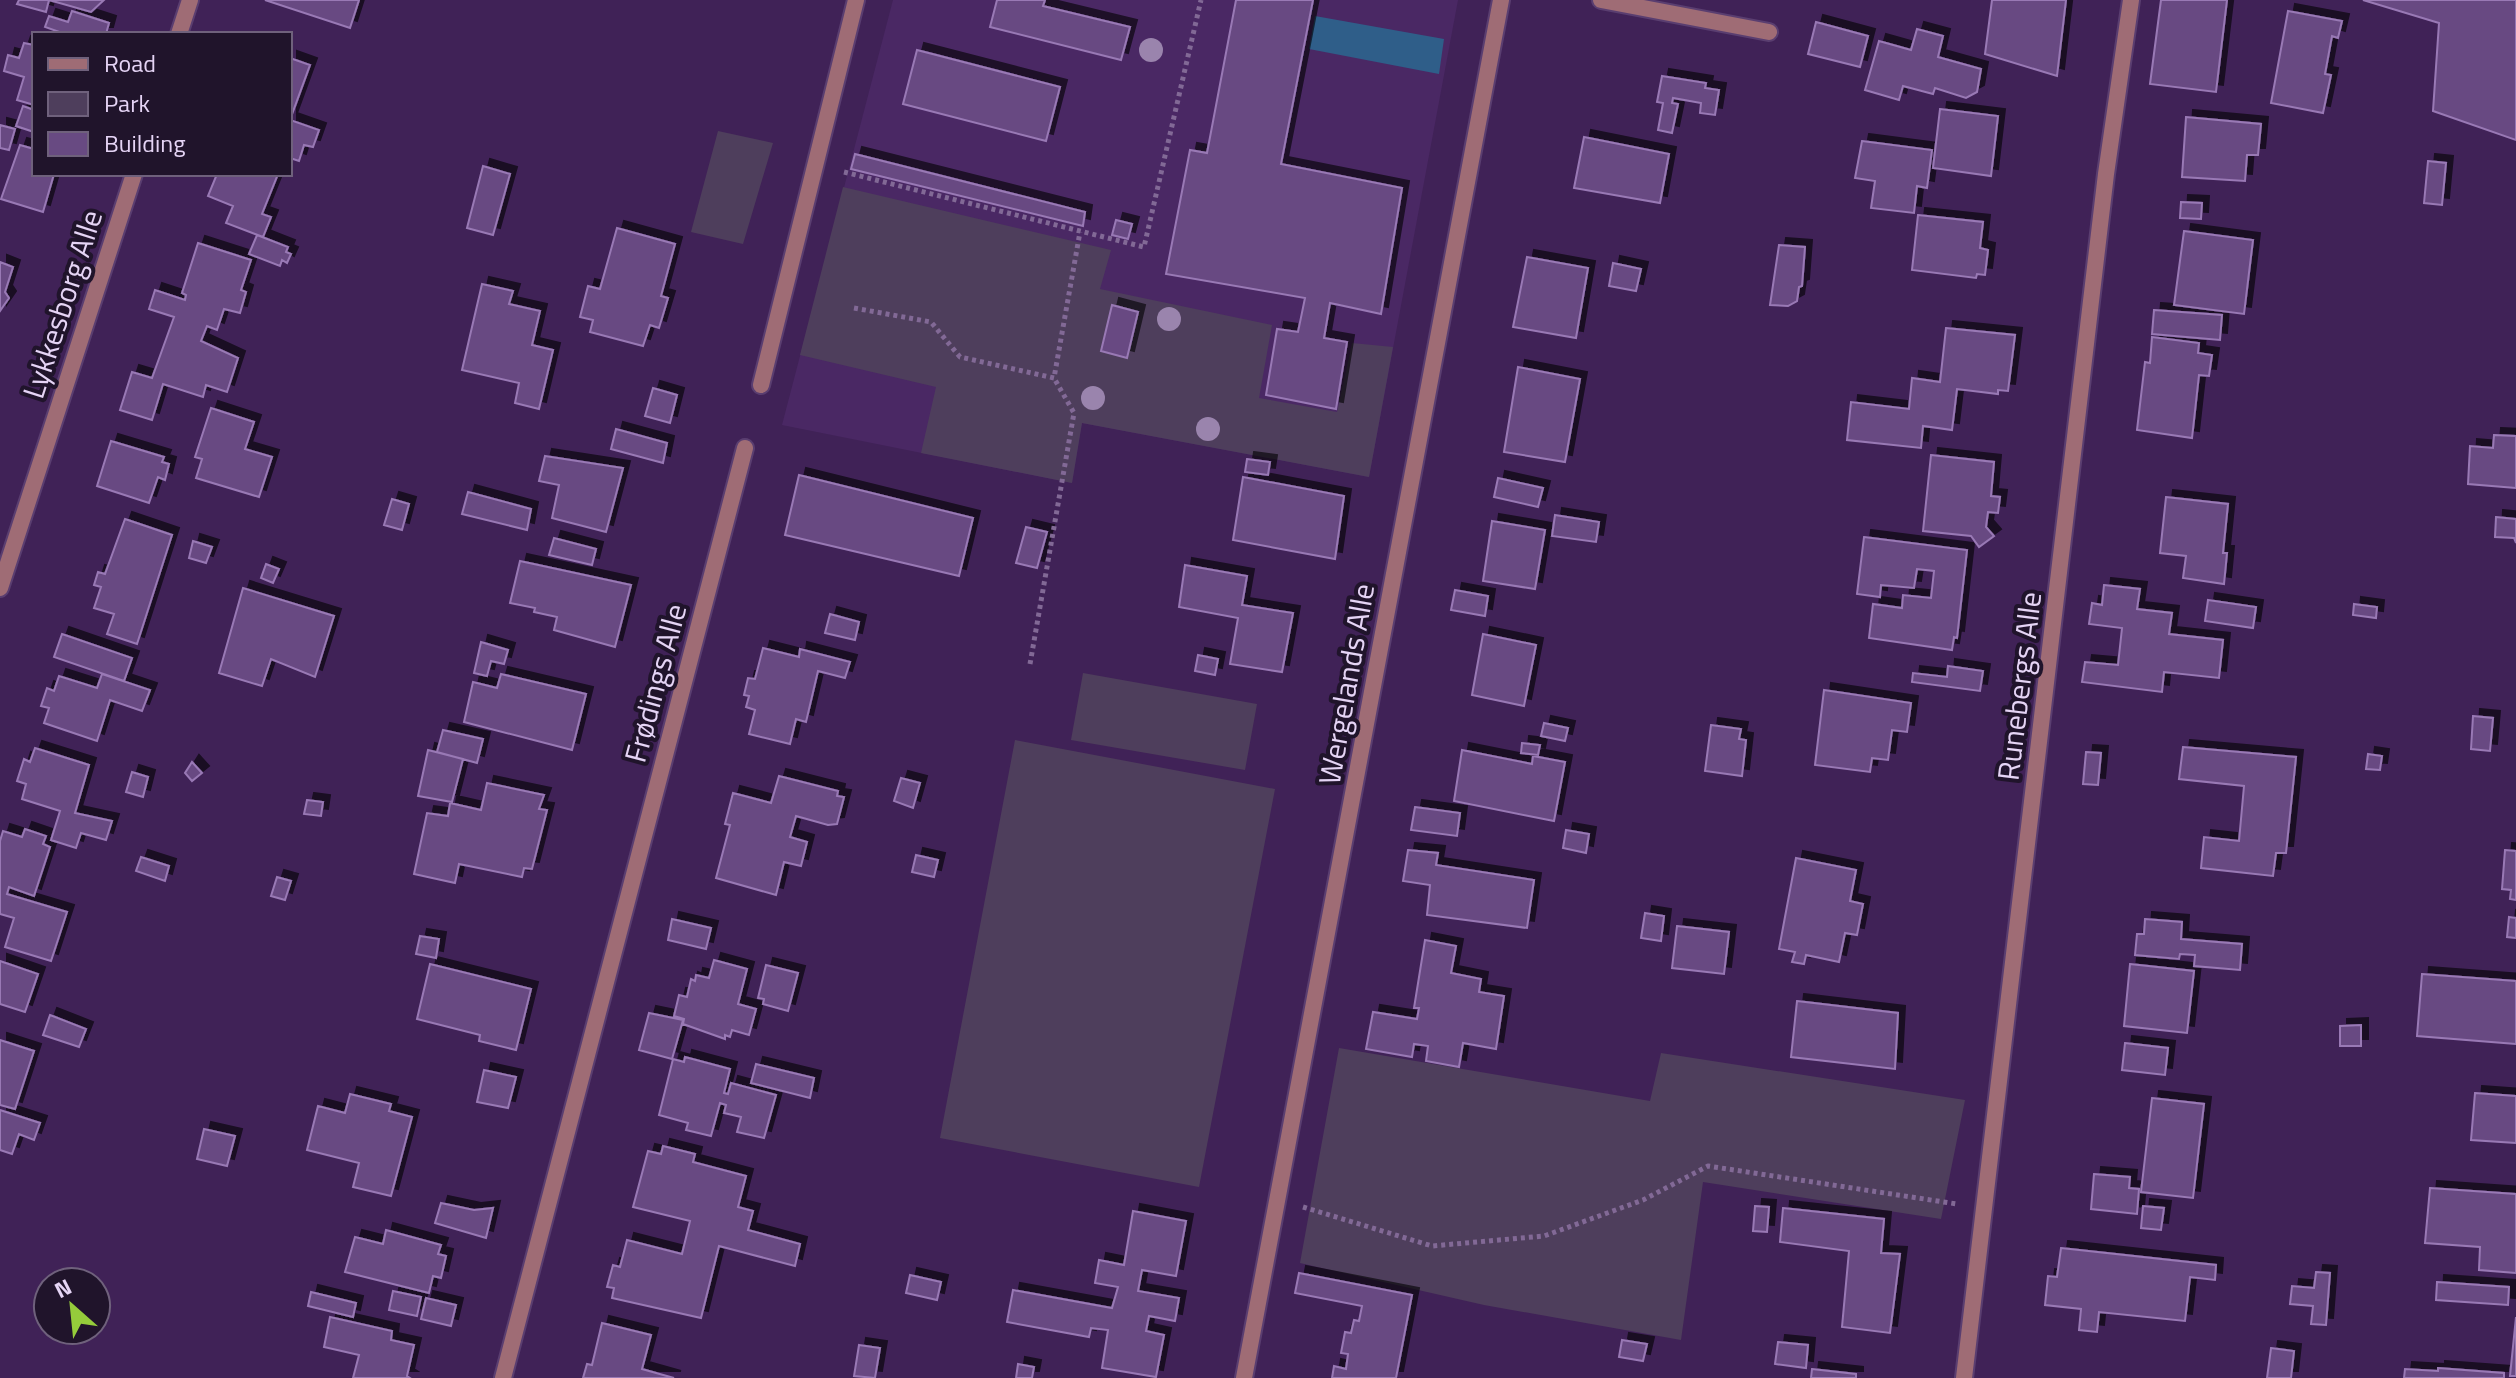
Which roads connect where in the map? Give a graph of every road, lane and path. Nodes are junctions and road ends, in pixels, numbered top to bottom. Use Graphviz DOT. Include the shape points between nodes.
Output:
graph roads {
  1 [pos="190,0"];
  2 [pos="856,0"];
  3 [pos="1201,0"];
  4 [pos="1501,0"];
  5 [pos="1601,0"];
  6 [pos="2131,0"];
  7 [pos="180,32"];
  8 [pos="1769,32"];
  9 [pos="815,165"];
  10 [pos="133,176"];
  11 [pos="1080,232"];
  12 [pos="854,308"];
  13 [pos="1054,378"];
  14 [pos="761,385"];
  15 [pos="745,448"];
  16 [pos="0,588"];
  17 [pos="1030,664"];
  18 [pos="1279,1199"];
  19 [pos="1986,1209"];
  20 [pos="503,1378"];
  21 [pos="1244,1378"];
  22 [pos="1964,1378"];
  1 -- 7 [label="street"];
  2 -- 9 [label="street"];
  3 -- 11 [label="path" via="1144,247"];
  4 -- 18 [label="street, Wergelands Alle"];
  5 -- 8 [label="street"];
  6 -- 19 [label="street, Runebergs Alle" via="2106,174"];
  9 -- 11 [label="path"];
  9 -- 14 [label="street"];
  10 -- 16 [label="street, Lykkesborg Alle"];
  11 -- 13 [label="path"];
  12 -- 13 [label="path" via="931,322 960,357"];
  13 -- 17 [label="path" via="1074,413"];
  15 -- 20 [label="street, Frødings Alle"];
  18 -- 19 [label="path" via="1432,1246 1544,1236 1643,1200 1708,1166"];
  18 -- 21 [label="street, Wergelands Alle"];
  19 -- 22 [label="street, Runebergs Alle"];
}
